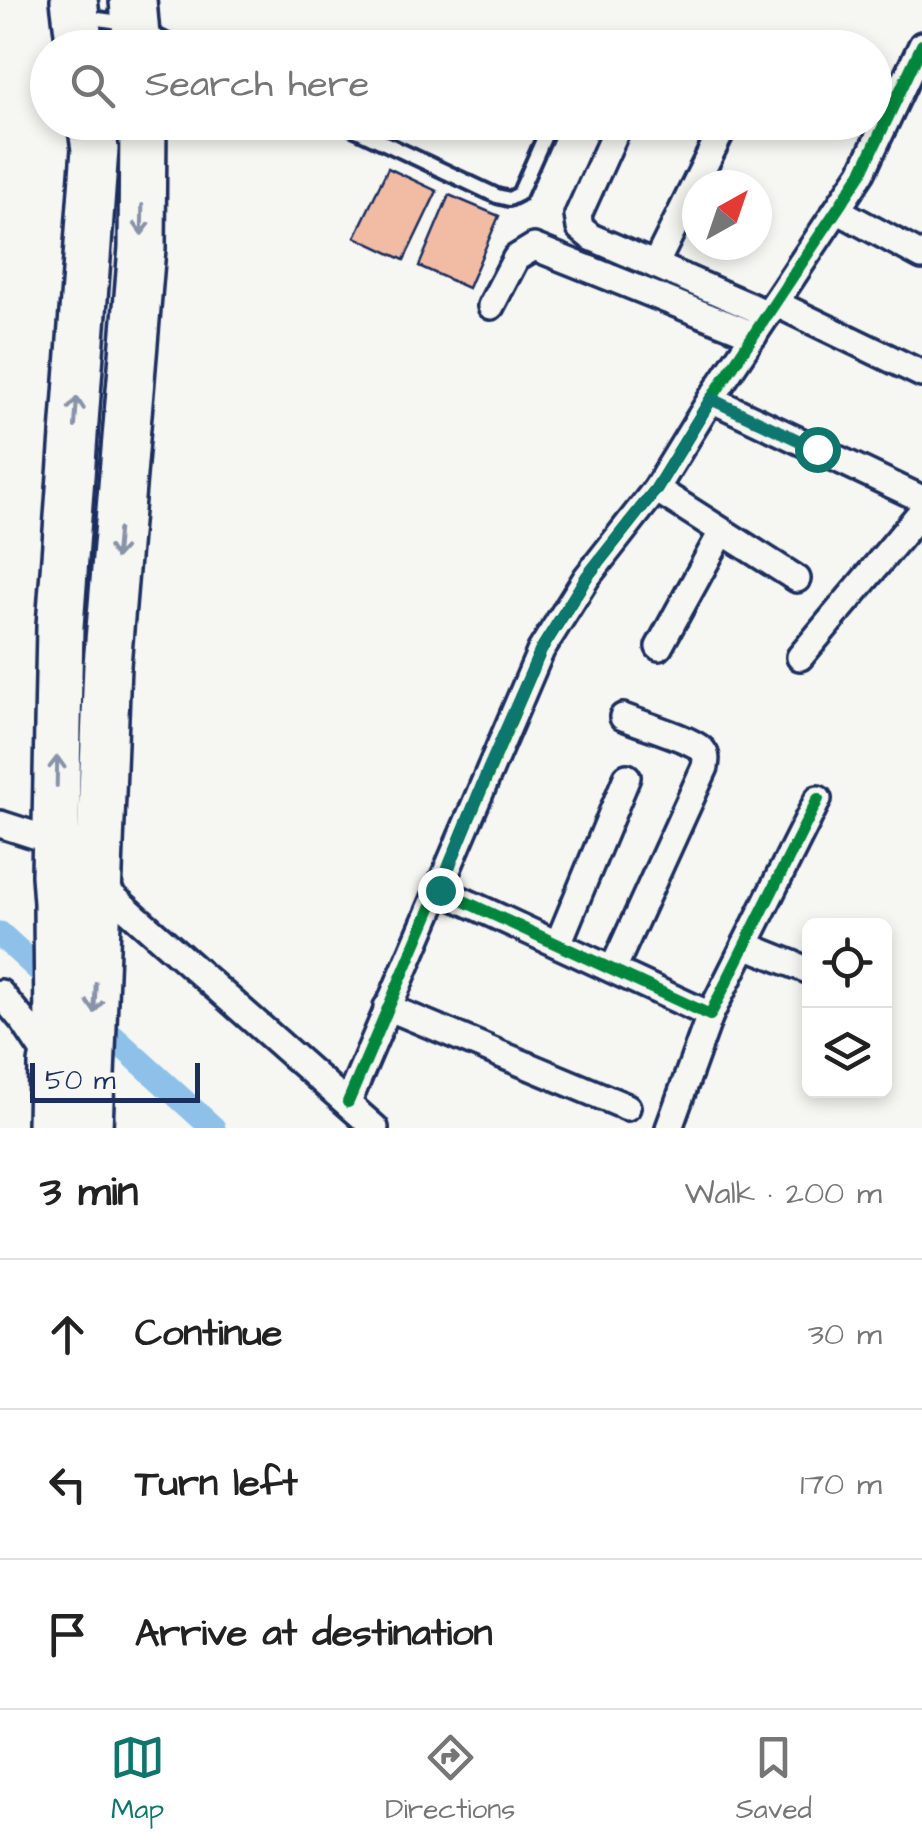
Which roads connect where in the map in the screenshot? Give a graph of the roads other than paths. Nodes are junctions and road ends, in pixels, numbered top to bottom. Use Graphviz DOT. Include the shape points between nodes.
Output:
graph roads {
  1 [pos="77,21"];
  2 [pos="135,24"];
  3 [pos="921,49"];
  4 [pos="892,109"];
  5 [pos="94,140"];
  6 [pos="144,140"];
  7 [pos="378,140"];
  8 [pos="543,140"];
  9 [pos="612,140"];
  10 [pos="717,140"];
  11 [pos="877,140"];
  12 [pos="837,210"];
  13 [pos="922,256"];
  14 [pos="655,265"];
  15 [pos="491,306"];
  16 [pos="766,317"];
  17 [pos="922,374"];
  18 [pos="711,399"];
  19 [pos="656,489"];
  20 [pos="922,499"];
  21 [pos="922,511"];
  22 [pos="722,532"];
  23 [pos="797,579"];
  24 [pos="659,647"];
  25 [pos="800,657"];
  26 [pos="623,717"];
  27 [pos="627,777"];
  28 [pos="818,799"];
  29 [pos="0,824"];
  30 [pos="56,842"];
  31 [pos="440,890"];
  32 [pos="100,905"];
  33 [pos="558,944"];
  34 [pos="745,945"];
  35 [pos="802,968"];
  36 [pos="614,970"];
  37 [pos="0,993"];
  38 [pos="388,1007"];
  39 [pos="710,1015"];
  40 [pos="67,1057"];
  41 [pos="348,1102"];
  42 [pos="627,1107"];
  43 [pos="51,1128"];
  44 [pos="90,1128"];
  45 [pos="375,1128"];
  46 [pos="669,1128"];
  1 -- 2 [label="lane"];
  3 -- 4 [label="street"];
  30 -- 5 [label="highway, one-way" via="60,626"];
  6 -- 32 [label="highway, one-way" via="142,248 107,666"];
  7 -- 8 [label="lane" via="509,199 519,194"];
  9 -- 14 [label="street" via="578,215 580,228"];
  10 -- 14 [label="street"];
  11 -- 12 [label="street"];
  12 -- 13 [label="street"];
  12 -- 16 [label="street"];
  14 -- 16 [label="street"];
  15 -- 16 [label="street" via="516,258 534,247"];
  16 -- 17 [label="street"];
  16 -- 18 [label="street"];
  18 -- 19 [label="street"];
  18 -- 20 [label="street"];
  19 -- 22 [label="street"];
  19 -- 31 [label="street" via="587,576 541,650"];
  21 -- 25 [label="street"];
  22 -- 23 [label="street"];
  22 -- 24 [label="street"];
  26 -- 36 [label="street" via="693,744 704,752 706,767"];
  27 -- 33 [label="street"];
  28 -- 34 [label="street"];
  29 -- 30 [label="street"];
  30 -- 40 [label="highway"];
  31 -- 33 [label="street"];
  31 -- 38 [label="street"];
  32 -- 40 [label="highway, one-way"];
  32 -- 41 [label="street"];
  33 -- 36 [label="street"];
  34 -- 35 [label="street"];
  34 -- 39 [label="street"];
  36 -- 39 [label="street"];
  37 -- 40 [label="street"];
  38 -- 41 [label="street"];
  38 -- 42 [label="street"];
  39 -- 46 [label="street"];
  40 -- 43 [label="highway"];
  40 -- 44 [label="highway"];
  41 -- 45 [label="street"];
}
